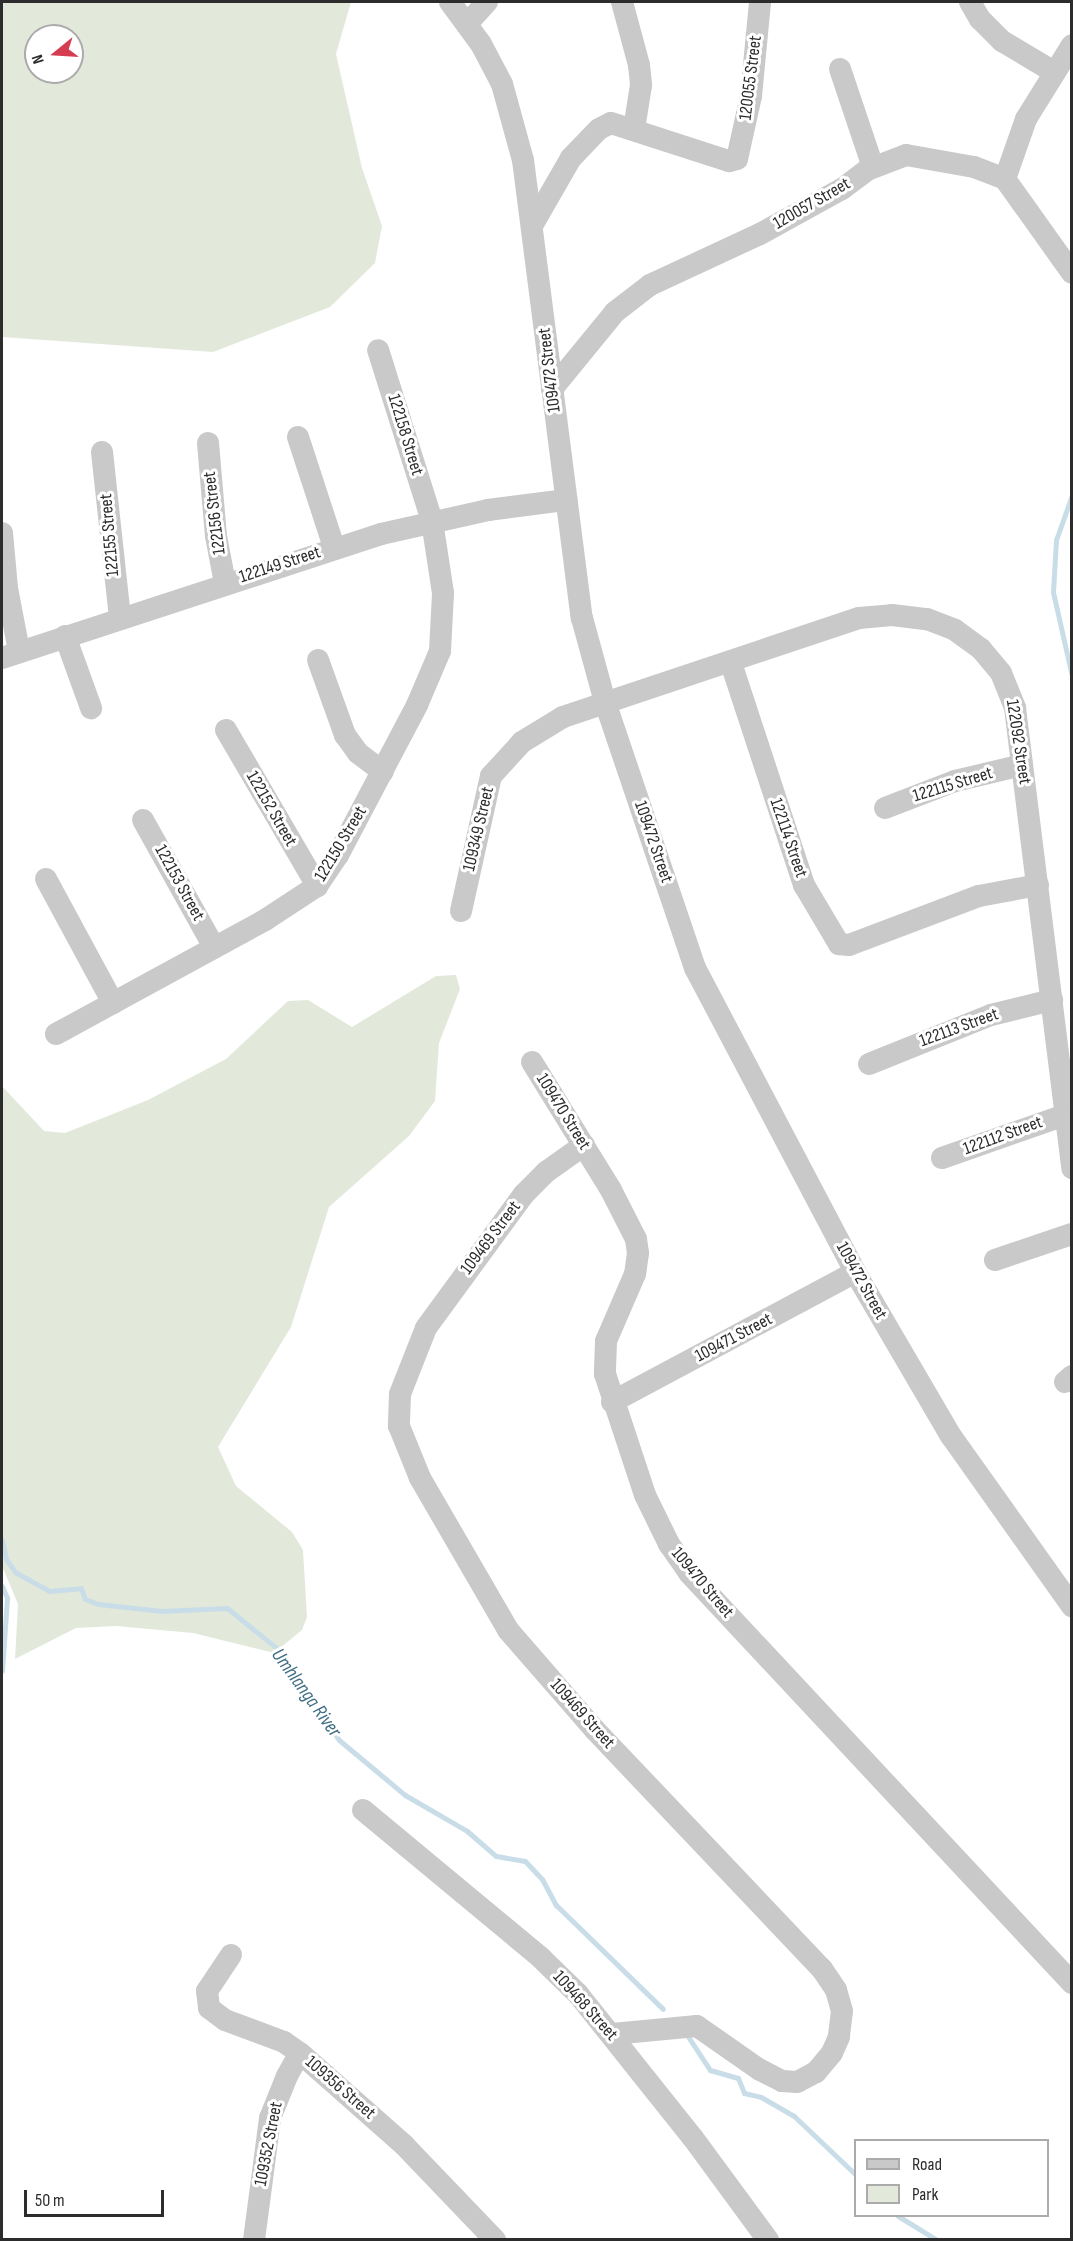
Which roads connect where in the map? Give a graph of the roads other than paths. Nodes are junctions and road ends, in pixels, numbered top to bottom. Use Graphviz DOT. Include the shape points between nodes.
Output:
graph roads {
  1 [pos="450,2"];
  2 [pos="487,2"];
  3 [pos="622,2"];
  4 [pos="760,2"];
  5 [pos="970,2"];
  6 [pos="467,24"];
  7 [pos="1071,45"];
  8 [pos="840,69"];
  9 [pos="1054,72"];
  10 [pos="634,129"];
  11 [pos="873,167"];
  12 [pos="1005,179"];
  13 [pos="533,224"];
  14 [pos="1071,273"];
  15 [pos="378,350"];
  16 [pos="552,389"];
  17 [pos="298,437"];
  18 [pos="208,443"];
  19 [pos="102,452"];
  20 [pos="566,500"];
  21 [pos="432,521"];
  22 [pos="2,533"];
  23 [pos="334,548"];
  24 [pos="225,583"];
  25 [pos="120,617"];
  26 [pos="65,636"];
  27 [pos="10,655"];
  28 [pos="318,660"];
  29 [pos="731,663"];
  30 [pos="605,702"];
  31 [pos="91,708"];
  32 [pos="226,730"];
  33 [pos="1022,765"];
  34 [pos="383,772"];
  35 [pos="885,808"];
  36 [pos="143,820"];
  37 [pos="46,879"];
  38 [pos="1038,885"];
  39 [pos="317,886"];
  40 [pos="461,911"];
  41 [pos="214,947"];
  42 [pos="1052,1000"];
  43 [pos="113,1003"];
  44 [pos="56,1034"];
  45 [pos="532,1062"];
  46 [pos="869,1064"];
  47 [pos="1065,1115"];
  48 [pos="584,1145"];
  49 [pos="942,1158"];
  50 [pos="1071,1168"];
  51 [pos="1071,1234"];
  52 [pos="995,1260"];
  53 [pos="855,1272"];
  54 [pos="612,1402"];
  55 [pos="1071,1606"];
  56 [pos="363,1810"];
  57 [pos="231,1955"];
  58 [pos="1071,1983"];
  59 [pos="612,2034"];
  60 [pos="300,2053"];
  61 [pos="254,2240"];
  62 [pos="495,2240"];
  63 [pos="768,2240"];
  1 -- 6 [label="street, 109472 Street"];
  2 -- 6 [label="street"];
  3 -- 10 [label="street" via="639,65"];
  4 -- 10 [label="street, 120055 Street" via="751,96 740,154 729,161"];
  5 -- 9 [label="street" via="980,19 1002,41"];
  6 -- 13 [label="street, 109472 Street" via="502,84 523,160"];
  7 -- 9 [label="street"];
  8 -- 11 [label="street"];
  9 -- 12 [label="street" via="1026,119"];
  10 -- 13 [label="street" via="611,123 587,140 571,158"];
  11 -- 12 [label="street, 120057 Street" via="906,155 974,167"];
  11 -- 16 [label="street, 120057 Street" via="800,214 650,285 615,312"];
  12 -- 14 [label="street"];
  13 -- 16 [label="street, 109472 Street"];
  15 -- 21 [label="street, 122158 Street"];
  16 -- 20 [label="street, 109472 Street"];
  17 -- 23 [label="street"];
  18 -- 24 [label="street, 122156 Street" via="216,536"];
  19 -- 25 [label="street, 122155 Street"];
  20 -- 21 [label="street, 122149 Street"];
  20 -- 30 [label="street, 109472 Street" via="582,618"];
  21 -- 23 [label="street, 122149 Street"];
  21 -- 34 [label="street, 122150 Street" via="443,593 440,651"];
  22 -- 27 [label="street"];
  23 -- 24 [label="street, 122149 Street"];
  24 -- 25 [label="street, 122149 Street"];
  25 -- 26 [label="street, 122149 Street"];
  26 -- 27 [label="street, 122149 Street"];
  26 -- 31 [label="street"];
  28 -- 34 [label="street" via="345,735 358,753"];
  29 -- 30 [label="street, 122092 Street"];
  29 -- 33 [label="street, 122092 Street" via="859,618 892,615 927,619 955,630 981,650 1001,673 1015,708"];
  29 -- 38 [label="street, 122114 Street" via="804,885 838,944 849,945 997,891"];
  30 -- 40 [label="street, 109349 Street" via="563,717 522,742 491,776"];
  30 -- 53 [label="street, 109472 Street" via="695,968"];
  32 -- 39 [label="street, 122152 Street"];
  33 -- 35 [label="street, 122115 Street" via="954,781"];
  33 -- 38 [label="street, 122092 Street"];
  34 -- 39 [label="street, 122150 Street"];
  36 -- 41 [label="street, 122153 Street"];
  37 -- 43 [label="street"];
  38 -- 42 [label="street, 122092 Street"];
  39 -- 41 [label="street, 122150 Street"];
  41 -- 43 [label="street, 122150 Street"];
  42 -- 46 [label="street, 122113 Street" via="992,1015"];
  42 -- 47 [label="street, 122092 Street"];
  43 -- 44 [label="street, 122150 Street"];
  45 -- 48 [label="street, 109470 Street"];
  47 -- 49 [label="street, 122112 Street"];
  47 -- 50 [label="street, 122092 Street"];
  48 -- 54 [label="street, 109470 Street" via="629,1223 638,1253 635,1274 603,1354"];
  48 -- 59 [label="street, 109469 Street" via="546,1172 524,1194 426,1328 400,1394 399,1426 420,1478 508,1630 595,1730 822,1969 836,1990 842,2011 839,2037 832,2053 816,2072 797,2082 782,2081 760,2070 697,2026"];
  51 -- 52 [label="street"];
  53 -- 54 [label="street, 109471 Street"];
  53 -- 55 [label="street, 109472 Street" via="951,1436"];
  54 -- 58 [label="street, 109470 Street" via="645,1495 680,1562"];
  56 -- 59 [label="street, 109468 Street" via="541,1958"];
  57 -- 60 [label="street, 109356 Street" via="207,1991 209,2008 225,2020 284,2042"];
  59 -- 63 [label="street, 109468 Street"];
  60 -- 61 [label="street, 109352 Street" via="286,2076 270,2118"];
  60 -- 62 [label="street, 109356 Street" via="404,2145"];
}
